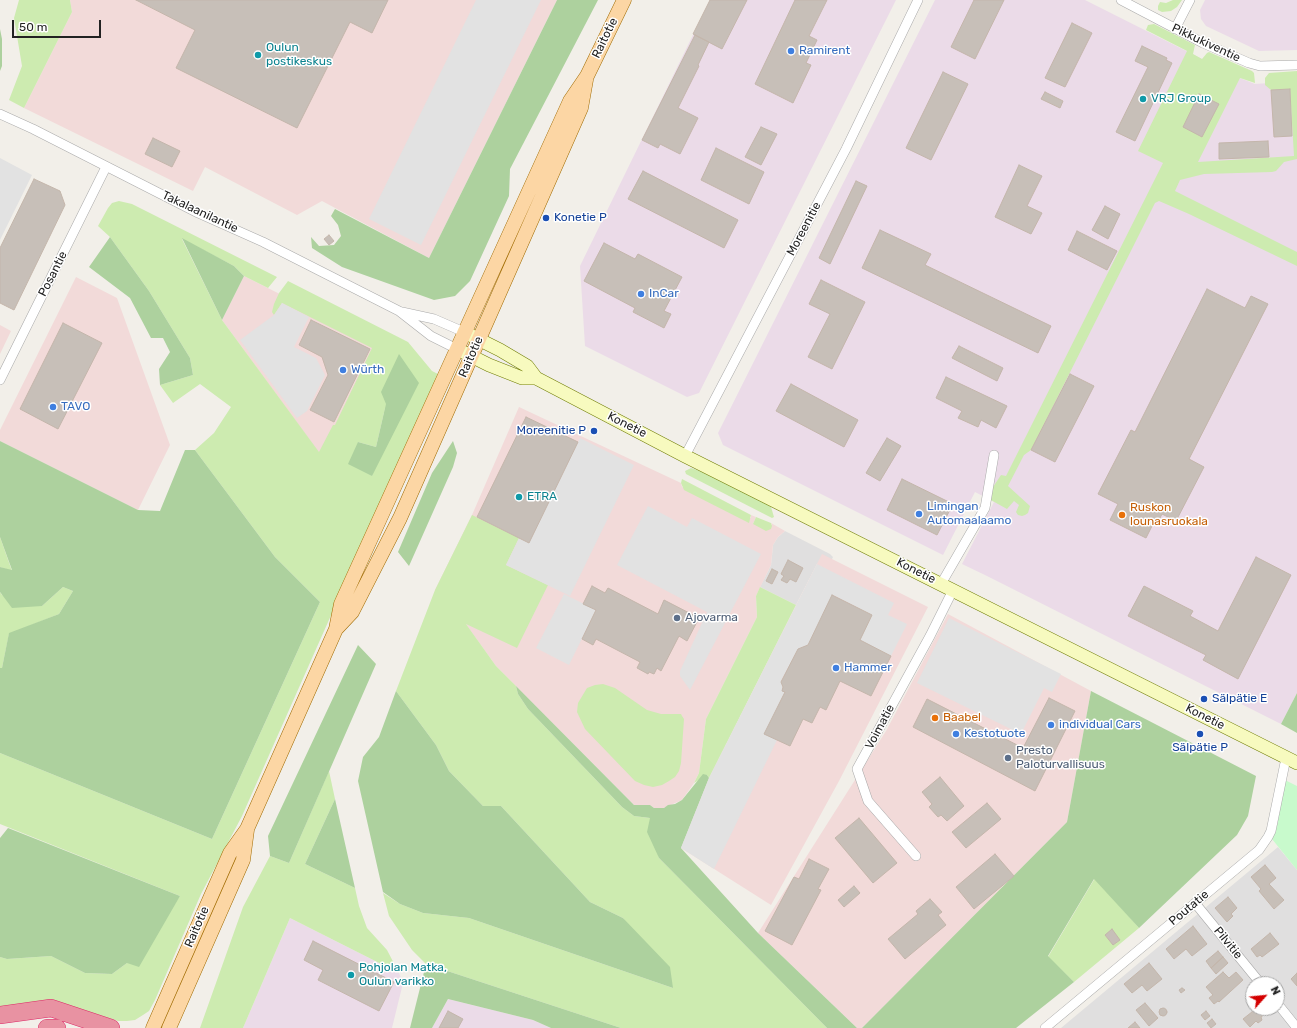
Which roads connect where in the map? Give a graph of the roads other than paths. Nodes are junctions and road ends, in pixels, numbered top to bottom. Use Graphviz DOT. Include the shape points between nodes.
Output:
graph roads {
  1 [pos="624,0"];
  2 [pos="918,0"];
  3 [pos="1121,0"];
  4 [pos="1190,0"];
  5 [pos="1175,29"];
  6 [pos="1297,65"];
  7 [pos="586,76"];
  8 [pos="0,114"];
  9 [pos="106,168"];
  10 [pos="399,311"];
  11 [pos="464,332"];
  12 [pos="479,340"];
  13 [pos="456,349"];
  14 [pos="472,356"];
  15 [pos="536,378"];
  16 [pos="0,380"];
  17 [pos="994,455"];
  18 [pos="685,456"];
  19 [pos="947,587"];
  20 [pos="336,629"];
  21 [pos="1292,760"];
  22 [pos="247,829"];
  23 [pos="916,856"];
  24 [pos="1195,903"];
  25 [pos="1254,976"];
  26 [pos="1285,1013"];
  27 [pos="0,1015"];
  28 [pos="46,1028"];
  29 [pos="58,1028"];
  30 [pos="111,1028"];
  31 [pos="153,1028"];
  32 [pos="169,1028"];
  33 [pos="1045,1028"];
  34 [pos="1297,1028"];
  1 -- 7 [label="main road, Raitotie"];
  2 -- 18 [label="street, Moreenitie" via="846,149"];
  3 -- 5 [label="street, Pikkukiventie"];
  4 -- 5 [label="street"];
  5 -- 6 [label="street, Pikkukiventie" via="1249,63 1260,66"];
  7 -- 11 [label="main road, Raitotie" via="570,101"];
  7 -- 12 [label="main road, Raitotie" via="581,108"];
  8 -- 9 [label="street, Takalaanilantie"];
  9 -- 10 [label="street, Takalaanilantie" via="263,242"];
  9 -- 16 [label="street, Posantie"];
  10 -- 11 [label="street, Takalaanilantie" via="434,319"];
  10 -- 13 [label="street, Takalaanilantie" via="431,336"];
  11 -- 12 [label="street, Konetie"];
  11 -- 13 [label="main road, Raitotie"];
  12 -- 14 [label="main road, Raitotie"];
  12 -- 15 [label="street, Konetie" via="527,366"];
  13 -- 14 [label="street, Konetie"];
  13 -- 20 [label="main road, Raitotie" via="341,604"];
  14 -- 15 [label="street, Konetie" via="522,378"];
  14 -- 20 [label="main road, Raitotie" via="400,518 352,612"];
  15 -- 18 [label="street, Konetie"];
  17 -- 19 [label="street, Voimatie" via="985,508"];
  18 -- 19 [label="street, Konetie"];
  19 -- 21 [label="street, Konetie"];
  19 -- 23 [label="street, Voimatie" via="930,636 857,770 868,801"];
  20 -- 22 [label="main road, Raitotie"];
  21 -- 24 [label="street, Poutatie" via="1268,837 1258,850"];
  22 -- 31 [label="main road, Raitotie" via="230,853"];
  22 -- 32 [label="main road, Raitotie" via="243,860"];
  24 -- 25 [label="street, Pilvitie"];
  24 -- 33 [label="street, Poutatie"];
  26 -- 34 [label="street"];
  27 -- 30 [label="highway" via="51,1008"];
  28 -- 29 [label="highway"];
}
